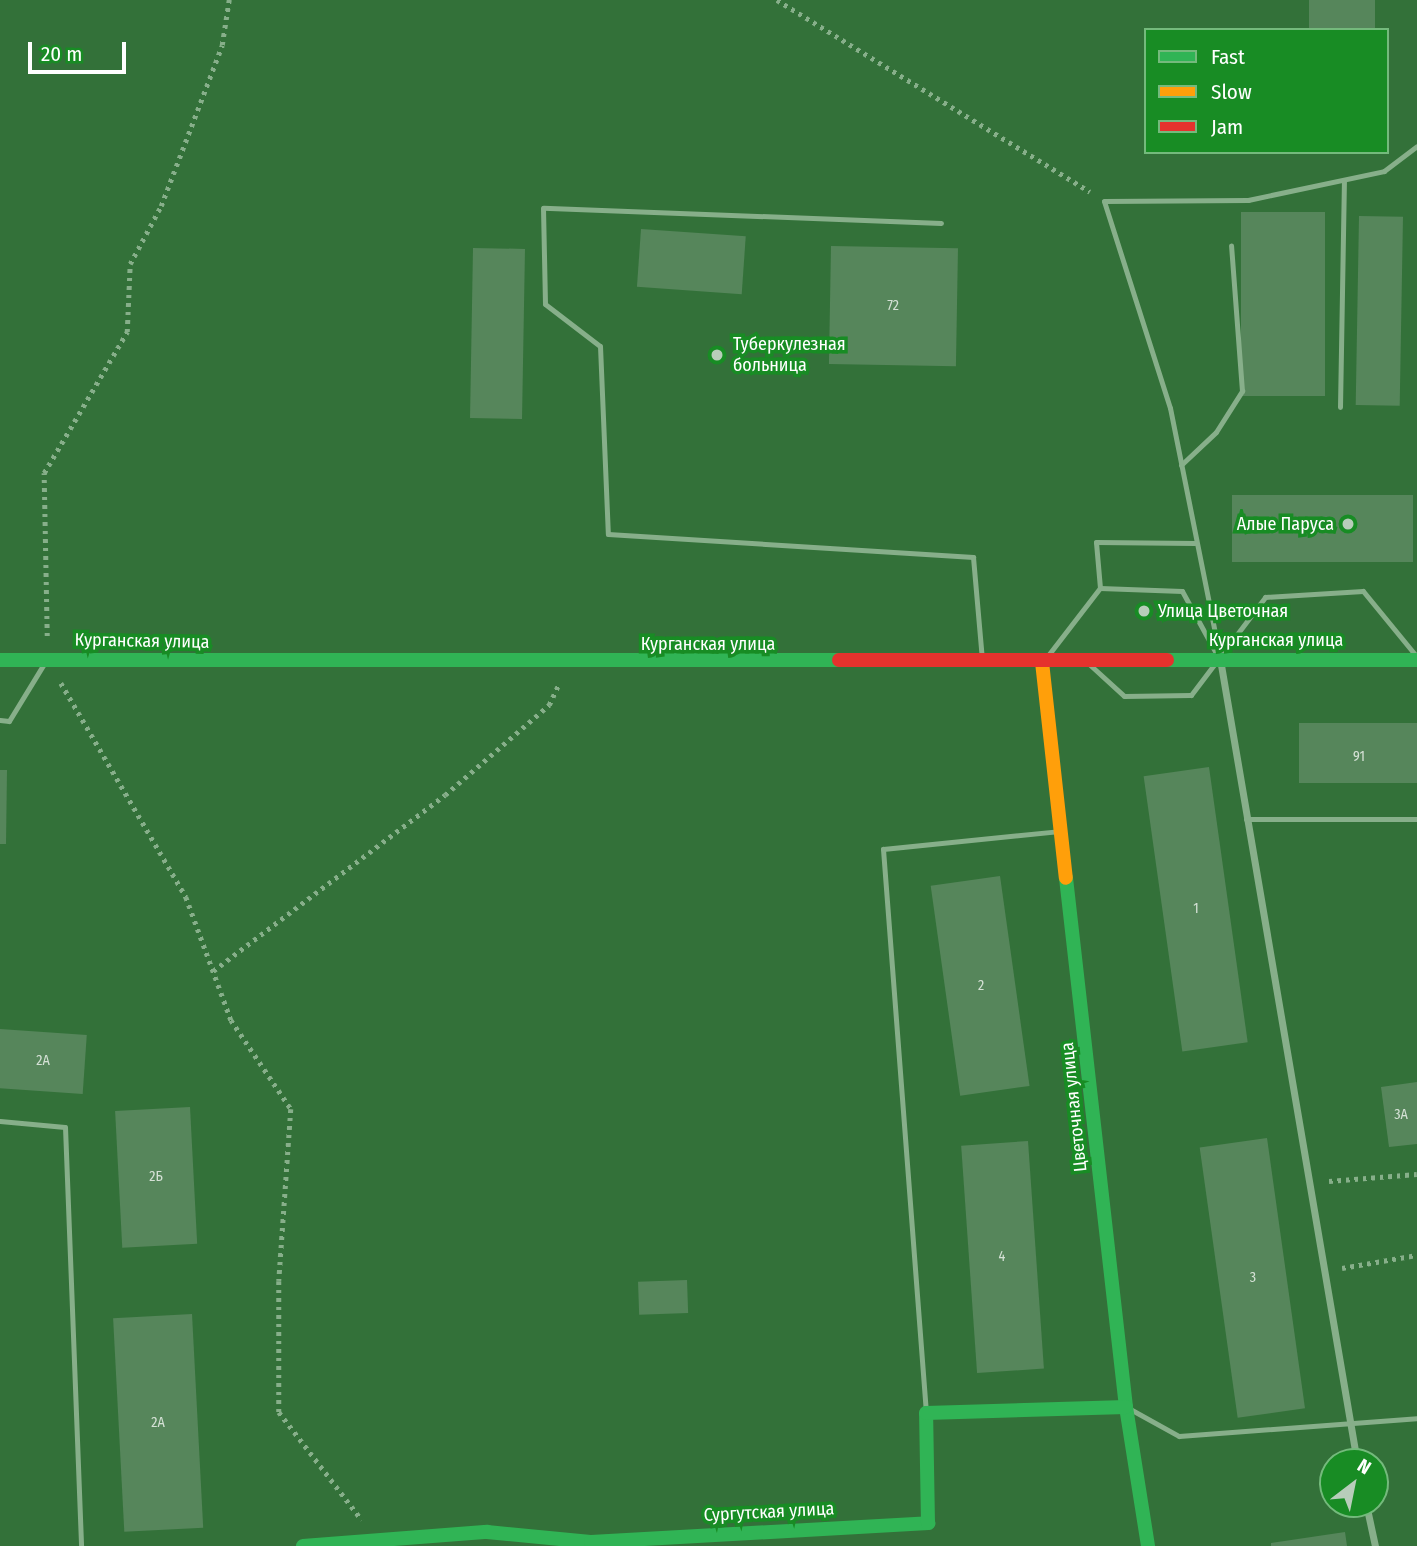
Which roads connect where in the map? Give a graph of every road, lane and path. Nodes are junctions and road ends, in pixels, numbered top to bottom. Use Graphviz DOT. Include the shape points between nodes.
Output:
graph roads {
  1 [pos="229,0"];
  2 [pos="777,0"];
  3 [pos="1417,146"];
  4 [pos="1344,180"];
  5 [pos="1104,201"];
  6 [pos="941,223"];
  7 [pos="1231,245"];
  8 [pos="1340,407"];
  9 [pos="1181,465"];
  10 [pos="1195,543"];
  11 [pos="1100,588"];
  12 [pos="47,659"];
  13 [pos="1220,659"];
  14 [pos="1417,659"];
  15 [pos="0,660"];
  16 [pos="1085,661"];
  17 [pos="1042,662"];
  18 [pos="982,663"];
  19 [pos="568,664"];
  20 [pos="0,720"];
  21 [pos="1246,819"];
  22 [pos="1417,819"];
  23 [pos="1063,831"];
  24 [pos="213,971"];
  25 [pos="0,1121"];
  26 [pos="1417,1174"];
  27 [pos="1307,1182"];
  28 [pos="1417,1255"];
  29 [pos="1321,1271"];
  30 [pos="1126,1407"];
  31 [pos="926,1413"];
  32 [pos="1417,1418"];
  33 [pos="1349,1421"];
  34 [pos="1354,1448"];
  35 [pos="1369,1518"];
  36 [pos="379,1540"];
  37 [pos="81,1546"];
  38 [pos="303,1546"];
  39 [pos="1148,1546"];
  40 [pos="1375,1546"];
  1 -- 12 [label="path" via="222,44 161,206 130,264 127,332 44,473"];
  2 -- 5 [label="path"];
  3 -- 4 [label="lane" via="1384,171"];
  4 -- 5 [label="lane" via="1248,200"];
  4 -- 8 [label="lane"];
  5 -- 9 [label="lane" via="1170,408"];
  6 -- 18 [label="lane" via="544,208 545,304 600,346 608,534 973,557"];
  7 -- 9 [label="lane" via="1242,391 1216,432"];
  9 -- 10 [label="lane"];
  10 -- 11 [label="lane" via="1096,542"];
  10 -- 13 [label="lane"];
  11 -- 13 [label="lane" via="1182,591"];
  11 -- 17 [label="lane"];
  12 -- 15 [label="street, Курганская улица"];
  12 -- 19 [label="street, Курганская улица"];
  12 -- 20 [label="lane" via="9,721"];
  12 -- 24 [label="path" via="186,897"];
  13 -- 14 [label="street, Курганская улица"];
  13 -- 14 [label="lane" via="1265,597 1363,591"];
  13 -- 16 [label="street, Курганская улица"];
  13 -- 16 [label="lane" via="1191,695 1124,696"];
  13 -- 21 [label="street"];
  16 -- 17 [label="street, Курганская улица"];
  17 -- 18 [label="street, Курганская улица"];
  17 -- 23 [label="street, Цветочная улица"];
  18 -- 19 [label="street, Курганская улица"];
  19 -- 24 [label="path" via="549,705 445,795"];
  21 -- 22 [label="lane"];
  21 -- 27 [label="street"];
  23 -- 30 [label="street, Цветочная улица"];
  23 -- 31 [label="lane" via="883,849"];
  24 -- 36 [label="path" via="231,1020 291,1110 279,1281 279,1412"];
  25 -- 37 [label="lane" via="65,1127"];
  26 -- 27 [label="path"];
  27 -- 29 [label="street"];
  28 -- 29 [label="path"];
  29 -- 33 [label="street"];
  30 -- 31 [label="street"];
  30 -- 33 [label="lane" via="1179,1436"];
  30 -- 39 [label="street, Цветочная улица"];
  31 -- 36 [label="street, Сургутская улица" via="928,1523 591,1542 487,1532"];
  32 -- 33 [label="lane"];
  33 -- 34 [label="street"];
  35 -- 40 [label="street"];
  36 -- 38 [label="street, Сургутская улица"];
}
